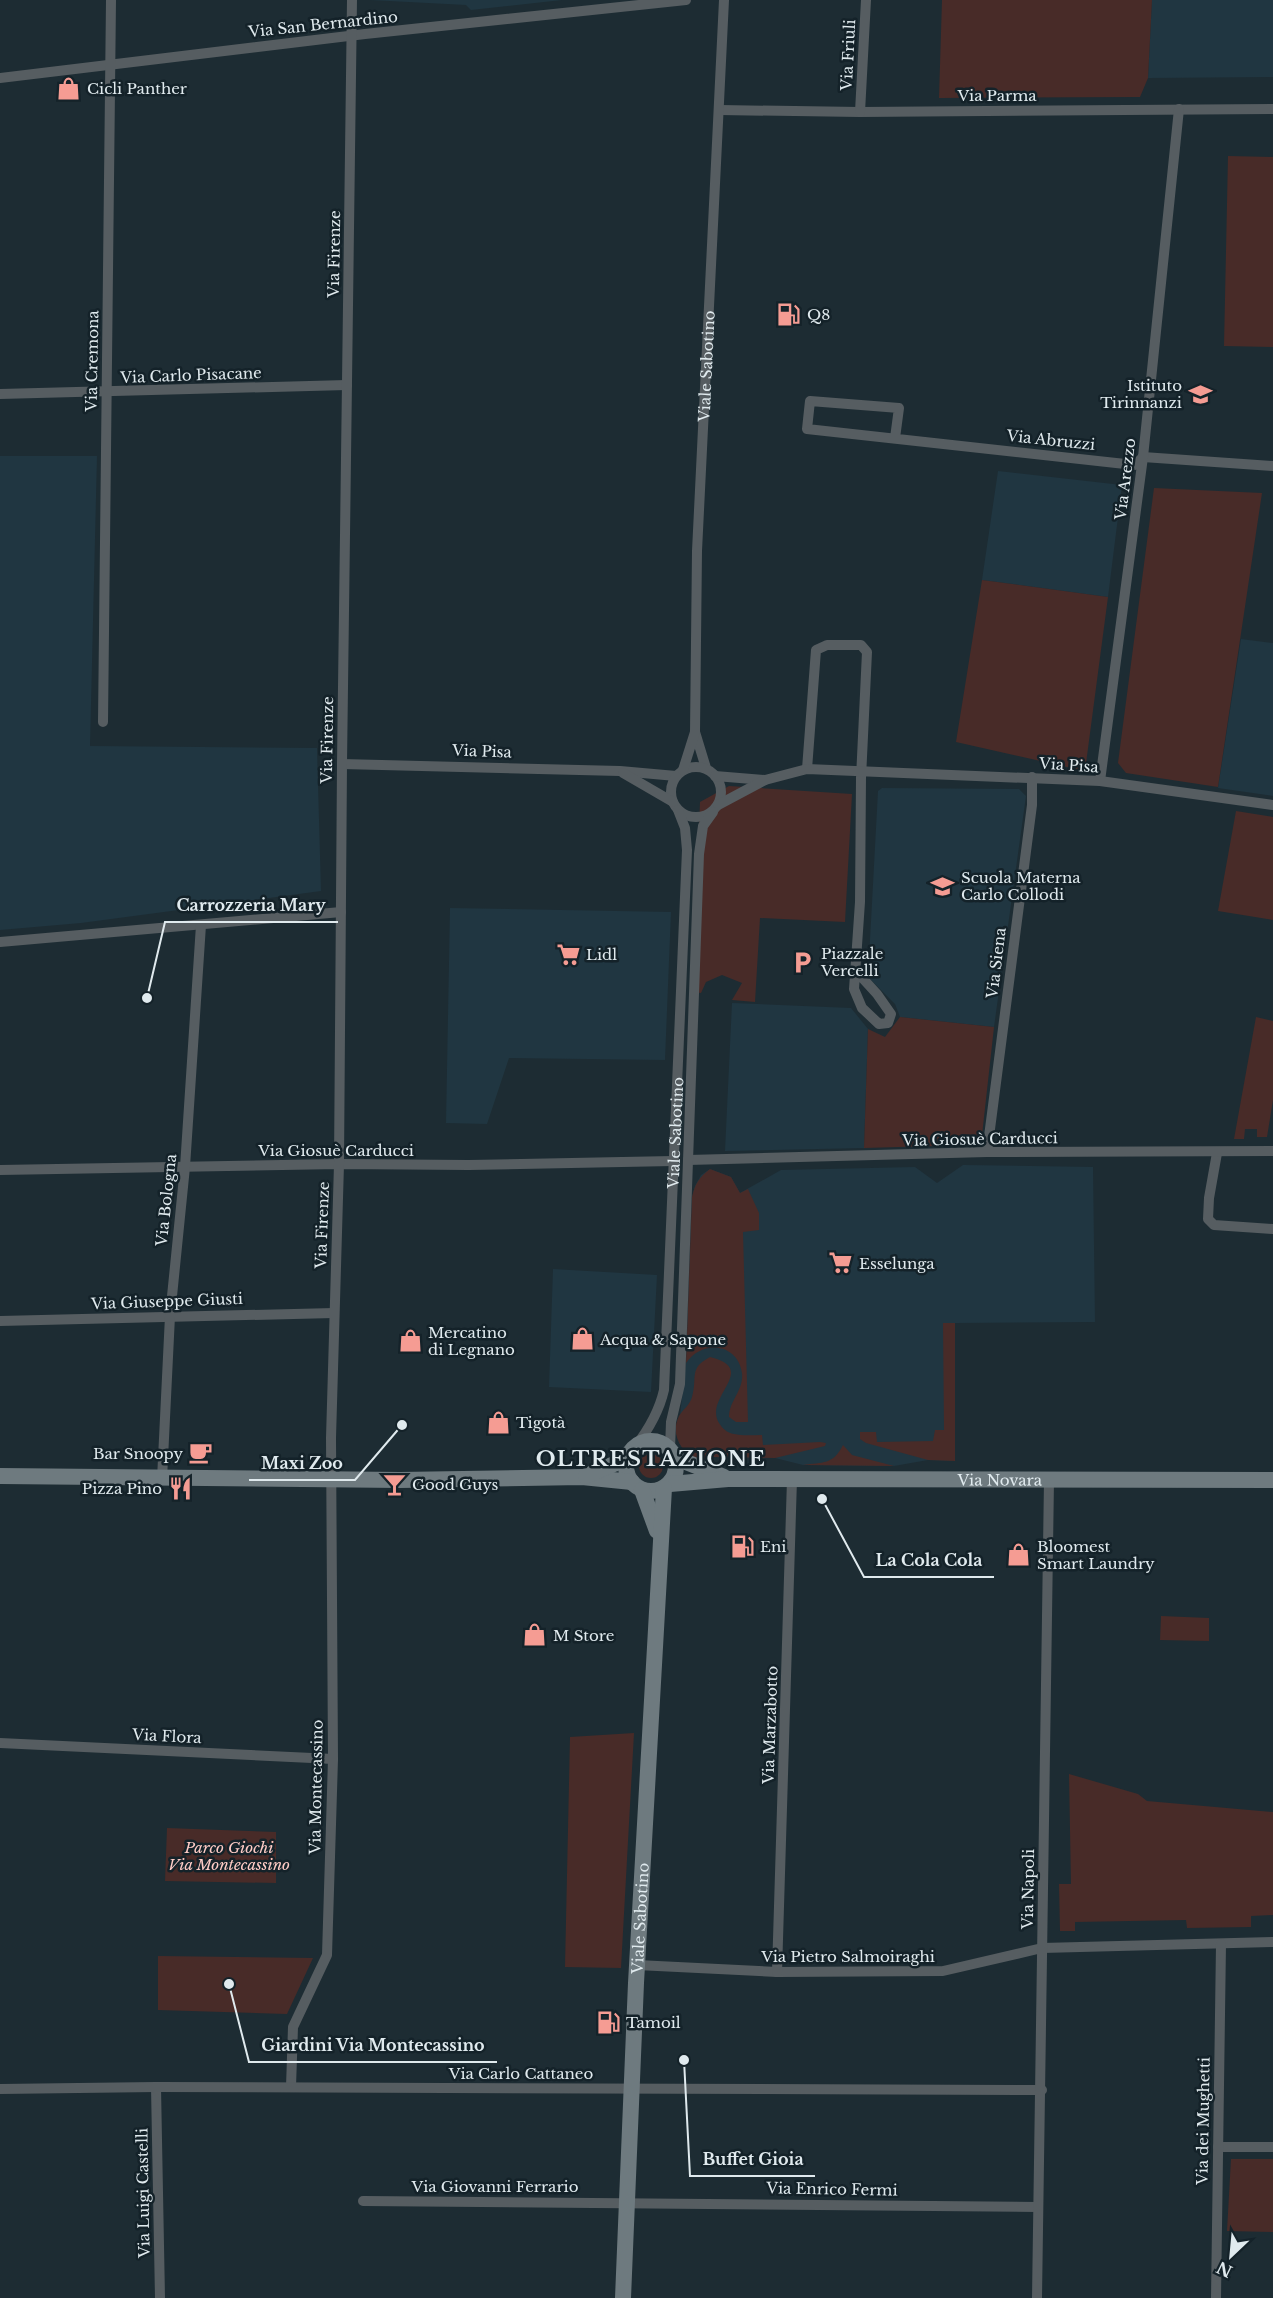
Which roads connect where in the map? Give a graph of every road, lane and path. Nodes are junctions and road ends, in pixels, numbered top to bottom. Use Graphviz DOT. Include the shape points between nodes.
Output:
graph roads {
  1 [pos="111,0"];
  2 [pos="352,0"];
  3 [pos="686,0"];
  4 [pos="724,0"];
  5 [pos="866,0"];
  6 [pos="351,36"];
  7 [pos="110,63"];
  8 [pos="0,78"];
  9 [pos="1179,108"];
  10 [pos="1273,109"];
  11 [pos="720,110"];
  12 [pos="860,112"];
  13 [pos="347,385"];
  14 [pos="107,392"];
  15 [pos="0,394"];
  16 [pos="896,438"];
  17 [pos="1143,457"];
  18 [pos="1273,466"];
  19 [pos="103,722"];
  20 [pos="695,732"];
  21 [pos="342,764"];
  22 [pos="706,768"];
  23 [pos="807,769"];
  24 [pos="620,771"];
  25 [pos="862,772"];
  26 [pos="680,773"];
  27 [pos="716,776"];
  28 [pos="1032,777"];
  29 [pos="765,780"];
  30 [pos="1100,781"];
  31 [pos="1273,805"];
  32 [pos="675,806"];
  33 [pos="716,808"];
  34 [pos="341,912"];
  35 [pos="201,925"];
  36 [pos="0,942"];
  37 [pos="856,971"];
  38 [pos="1273,1151"];
  39 [pos="987,1152"];
  40 [pos="1217,1153"];
  41 [pos="688,1160"];
  42 [pos="673,1161"];
  43 [pos="339,1164"];
  44 [pos="185,1167"];
  45 [pos="0,1170"];
  46 [pos="1273,1229"];
  47 [pos="334,1313"];
  48 [pos="170,1316"];
  49 [pos="0,1321"];
  50 [pos="632,1450"];
  51 [pos="673,1453"];
  52 [pos="0,1476"];
  53 [pos="582,1477"];
  54 [pos="162,1479"];
  55 [pos="728,1479"];
  56 [pos="792,1479"];
  57 [pos="331,1480"];
  58 [pos="1049,1480"];
  59 [pos="1273,1480"];
  60 [pos="637,1486"];
  61 [pos="667,1486"];
  62 [pos="659,1540"];
  63 [pos="0,1743"];
  64 [pos="333,1759"];
  65 [pos="1273,1942"];
  66 [pos="1221,1944"];
  67 [pos="1042,1948"];
  68 [pos="637,1965"];
  69 [pos="777,1972"];
  70 [pos="156,2087"];
  71 [pos="291,2087"];
  72 [pos="0,2089"];
  73 [pos="632,2090"];
  74 [pos="1042,2090"];
  75 [pos="1218,2147"];
  76 [pos="1273,2147"];
  77 [pos="363,2201"];
  78 [pos="626,2202"];
  79 [pos="1038,2207"];
  80 [pos="160,2298"];
  81 [pos="624,2298"];
  82 [pos="1037,2298"];
  83 [pos="1216,2298"];
  1 -- 7 [label="street, Via Cremona"];
  2 -- 6 [label="street, Via Firenze"];
  3 -- 6 [label="street, Via San Bernardino"];
  4 -- 11 [label="street, Viale Sabotino"];
  5 -- 12 [label="street, Via Friuli"];
  6 -- 7 [label="street, Via San Bernardino"];
  6 -- 13 [label="street, Via Firenze"];
  7 -- 8 [label="street, Via San Bernardino"];
  7 -- 14 [label="street, Via Cremona"];
  9 -- 10 [label="street, Via Parma"];
  9 -- 12 [label="street, Via Parma"];
  9 -- 17 [label="street, Via Arezzo"];
  11 -- 12 [label="street, Via Parma"];
  11 -- 20 [label="street, Viale Sabotino" via="697,551"];
  13 -- 14 [label="street, Via Carlo Pisacane"];
  13 -- 21 [label="street, Via Firenze"];
  14 -- 15 [label="street, Via Carlo Pisacane"];
  14 -- 19 [label="street, Via Cremona"];
  16 -- 16 [label="street, Via Abruzzi" via="899,408 810,401 807,429"];
  16 -- 17 [label="street, Via Abruzzi" via="1135,465"];
  17 -- 18 [label="street, Via Abruzzi"];
  17 -- 30 [label="street, Via Arezzo"];
  20 -- 22 [label="street, Viale Sabotino"];
  20 -- 26 [label="street, Viale Sabotino"];
  21 -- 24 [label="street, Via Pisa"];
  21 -- 34 [label="street, Via Firenze"];
  22 -- 26 [label="street" via="692,766"];
  22 -- 27 [label="street"];
  23 -- 25 [label="street, Via Pisa"];
  23 -- 25 [label="street" via="816,650 827,645 861,645 867,652"];
  23 -- 29 [label="street, Via Pisa"];
  24 -- 26 [label="street, Via Pisa"];
  24 -- 32 [label="street, Via Pisa"];
  25 -- 28 [label="street, Via Pisa"];
  25 -- 37 [label="street"];
  26 -- 32 [label="street" via="671,793"];
  27 -- 29 [label="street, Via Pisa"];
  27 -- 33 [label="street" via="721,789"];
  28 -- 30 [label="street, Via Pisa"];
  28 -- 39 [label="street, Via Siena" via="1032,805"];
  29 -- 33 [label="street, Via Pisa"];
  30 -- 31 [label="street, Via Pisa"];
  32 -- 33 [label="street" via="691,817 704,816"];
  32 -- 42 [label="street, Viale Sabotino" via="685,828 687,850"];
  33 -- 41 [label="street, Viale Sabotino" via="703,826 699,854"];
  34 -- 35 [label="street"];
  34 -- 43 [label="street, Via Firenze"];
  35 -- 36 [label="street"];
  35 -- 44 [label="street, Via Bologna"];
  37 -- 37 [label="street" via="854,989 862,1008 879,1024 888,1023 891,1014 885,1004"];
  38 -- 40 [label="street, Via Giosuè Carducci"];
  39 -- 40 [label="street, Via Giosuè Carducci"];
  39 -- 41 [label="street, Via Giosuè Carducci"];
  40 -- 46 [label="street" via="1208,1219 1214,1225"];
  41 -- 51 [label="street, Viale Sabotino" via="680,1384 671,1422"];
  42 -- 43 [label="street, Via Giosuè Carducci"];
  42 -- 50 [label="street, Viale Sabotino" via="664,1390 649,1429"];
  43 -- 44 [label="street, Via Giosuè Carducci"];
  43 -- 47 [label="street, Via Firenze"];
  44 -- 45 [label="street, Via Giosuè Carducci"];
  44 -- 48 [label="street, Via Bologna"];
  47 -- 48 [label="street, Via Giuseppe Giusti"];
  47 -- 57 [label="street, Via Firenze"];
  48 -- 49 [label="street, Via Giuseppe Giusti"];
  48 -- 54 [label="street, Via Bologna"];
  50 -- 51 [label="street" via="649,1441 664,1444"];
  50 -- 53 [label="street" via="614,1464"];
  50 -- 60 [label="street" via="626,1469"];
  51 -- 55 [label="street, Via Novara"];
  51 -- 61 [label="street" via="676,1472"];
  52 -- 54 [label="street"];
  53 -- 57 [label="street"];
  53 -- 60 [label="street"];
  54 -- 57 [label="street"];
  55 -- 56 [label="street, Via Novara"];
  55 -- 61 [label="street, Via Novara"];
  56 -- 58 [label="street, Via Novara"];
  56 -- 69 [label="street, Via Marzabotto"];
  57 -- 64 [label="street, Via Montecassino"];
  58 -- 59 [label="street, Via Novara"];
  58 -- 67 [label="street, Via Napoli"];
  60 -- 61 [label="street" via="649,1492"];
  60 -- 62 [label="street, Viale Sabotino"];
  61 -- 62 [label="street, Viale Sabotino"];
  62 -- 68 [label="street, Viale Sabotino"];
  63 -- 64 [label="street, Via Flora"];
  64 -- 71 [label="street, Via Montecassino" via="327,1955 293,2027"];
  65 -- 66 [label="street, Via Pietro Salmoiraghi"];
  66 -- 67 [label="street, Via Pietro Salmoiraghi"];
  66 -- 75 [label="street, Via dei Mughetti"];
  67 -- 69 [label="street, Via Pietro Salmoiraghi" via="943,1971"];
  67 -- 74 [label="street, Via Napoli"];
  68 -- 69 [label="street, Via Pietro Salmoiraghi"];
  68 -- 73 [label="street, Viale Sabotino"];
  70 -- 71 [label="street, Via Carlo Cattaneo"];
  70 -- 72 [label="street, Via Carlo Cattaneo"];
  70 -- 80 [label="street, Via Luigi Castelli"];
  71 -- 73 [label="street, Via Carlo Cattaneo"];
  73 -- 74 [label="street, Via Carlo Cattaneo"];
  73 -- 78 [label="street, Viale Sabotino"];
  74 -- 79 [label="street, Via Napoli"];
  75 -- 76 [label="street"];
  75 -- 83 [label="street, Via dei Mughetti"];
  77 -- 78 [label="street, Via Giovanni Ferrario"];
  78 -- 79 [label="street, Via Enrico Fermi"];
  78 -- 81 [label="street, Viale Sabotino"];
  79 -- 82 [label="street, Via Napoli"];
}
